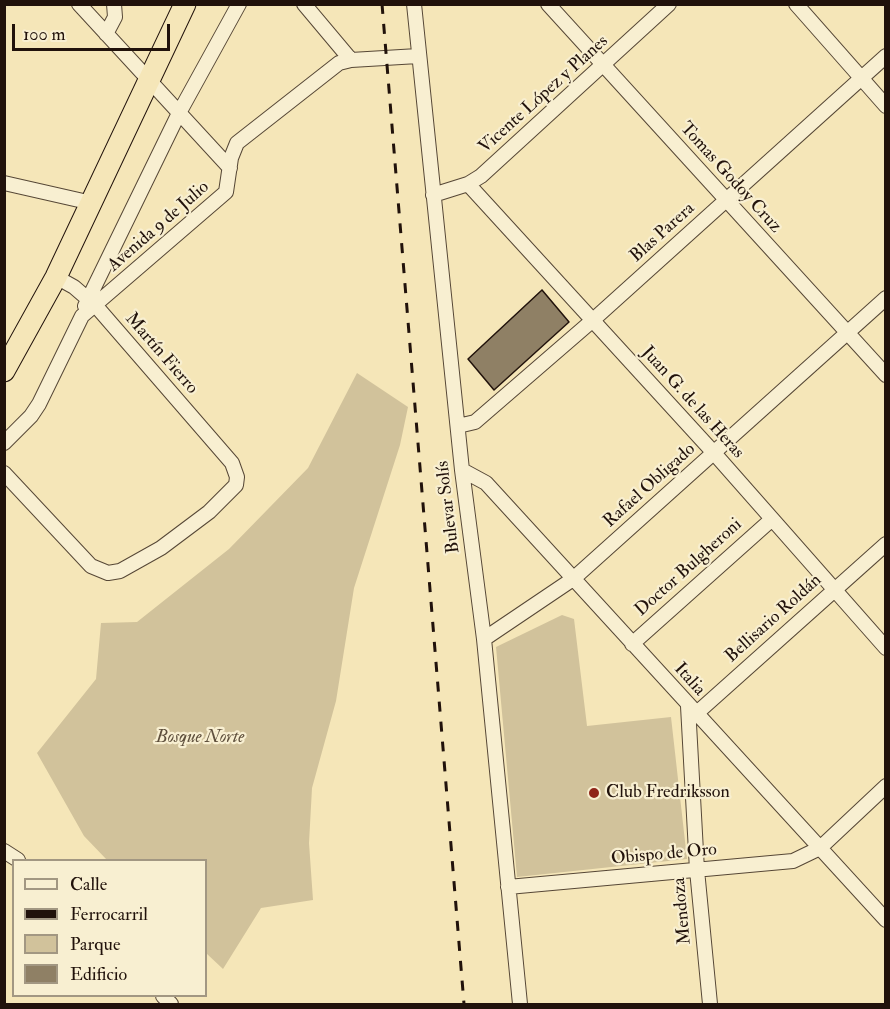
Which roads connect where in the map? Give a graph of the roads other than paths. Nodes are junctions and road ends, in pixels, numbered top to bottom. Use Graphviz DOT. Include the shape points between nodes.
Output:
graph roads {
  1 [pos="79,4"];
  2 [pos="114,4"];
  3 [pos="185,4"];
  4 [pos="239,4"];
  5 [pos="304,4"];
  6 [pos="414,4"];
  7 [pos="548,4"];
  8 [pos="669,4"];
  9 [pos="796,4"];
  10 [pos="106,34"];
  11 [pos="418,56"];
  12 [pos="885,56"];
  13 [pos="351,60"];
  14 [pos="604,66"];
  15 [pos="861,78"];
  16 [pos="149,80"];
  17 [pos="885,106"];
  18 [pos="179,113"];
  19 [pos="230,168"];
  20 [pos="4,183"];
  21 [pos="468,184"];
  22 [pos="433,195"];
  23 [pos="726,201"];
  24 [pos="92,203"];
  25 [pos="56,277"];
  26 [pos="885,298"];
  27 [pos="92,302"];
  28 [pos="593,320"];
  29 [pos="847,332"];
  30 [pos="12,345"];
  31 [pos="4,371"];
  32 [pos="885,375"];
  33 [pos="458,426"];
  34 [pos="4,443"];
  35 [pos="714,453"];
  36 [pos="462,470"];
  37 [pos="4,473"];
  38 [pos="771,520"];
  39 [pos="885,544"];
  40 [pos="573,579"];
  41 [pos="834,590"];
  42 [pos="484,639"];
  43 [pos="632,644"];
  44 [pos="885,648"];
  45 [pos="690,714"];
  46 [pos="885,786"];
  47 [pos="820,848"];
  48 [pos="697,870"];
  49 [pos="508,887"];
  50 [pos="885,920"];
  51 [pos="520,1005"];
  52 [pos="710,1005"];
  1 -- 10 [label="street"];
  2 -- 10 [label="street" via="115,17"];
  3 -- 16 [label="highway"];
  4 -- 18 [label="street"];
  5 -- 13 [label="street"];
  6 -- 11 [label="street, Bulevar Solís"];
  7 -- 14 [label="street, Tomas Godoy Cruz"];
  8 -- 14 [label="street, Vicente López y Planes"];
  9 -- 15 [label="street"];
  10 -- 16 [label="street"];
  11 -- 13 [label="street"];
  11 -- 22 [label="street, Bulevar Solís"];
  12 -- 15 [label="street, Blas Parera"];
  13 -- 19 [label="street, Avenida 9 de Julio" via="329,70 237,143"];
  14 -- 21 [label="street, Vicente López y Planes"];
  14 -- 23 [label="street, Tomas Godoy Cruz"];
  15 -- 17 [label="street"];
  15 -- 23 [label="street, Blas Parera"];
  16 -- 18 [label="street"];
  16 -- 24 [label="highway"];
  18 -- 19 [label="street"];
  18 -- 27 [label="street"];
  19 -- 27 [label="street, Avenida 9 de Julio" via="226,192"];
  20 -- 24 [label="street"];
  21 -- 22 [label="street, Vicente López y Planes"];
  21 -- 28 [label="street, Juan G. de las Heras"];
  22 -- 33 [label="street, Bulevar Solís"];
  23 -- 28 [label="street, Blas Parera"];
  23 -- 29 [label="street, Tomas Godoy Cruz"];
  24 -- 25 [label="highway"];
  25 -- 27 [label="street, Martín Fierro"];
  25 -- 30 [label="highway"];
  26 -- 29 [label="street, Rafael Obligado"];
  27 -- 34 [label="street, Avenida 9 de Julio" via="39,404"];
  27 -- 37 [label="street, Martín Fierro" via="232,463 236,485 228,496 161,548 120,571 108,573 91,566"];
  28 -- 33 [label="street, Blas Parera" via="475,422"];
  28 -- 35 [label="street, Juan G. de las Heras"];
  29 -- 32 [label="street, Tomas Godoy Cruz"];
  29 -- 35 [label="street, Rafael Obligado"];
  30 -- 31 [label="highway"];
  33 -- 36 [label="street, Bulevar Solís"];
  35 -- 38 [label="street, Juan G. de las Heras"];
  35 -- 40 [label="street, Rafael Obligado"];
  36 -- 40 [label="street, Italia" via="486,483"];
  36 -- 42 [label="street, Bulevar Solís"];
  38 -- 41 [label="street, Juan G. de las Heras"];
  38 -- 43 [label="street, Doctor Bulgheroni"];
  39 -- 41 [label="street, Bellisario Roldán"];
  40 -- 42 [label="street, Rafael Obligado"];
  40 -- 43 [label="street, Italia"];
  41 -- 44 [label="street, Juan G. de las Heras"];
  41 -- 45 [label="street, Bellisario Roldán"];
  42 -- 49 [label="street, Bulevar Solís"];
  43 -- 45 [label="street, Italia"];
  45 -- 47 [label="street, Italia"];
  45 -- 48 [label="street, Mendoza"];
  46 -- 47 [label="street, Obispo de Oro"];
  47 -- 48 [label="street, Obispo de Oro" via="793,861"];
  47 -- 50 [label="street, Italia"];
  48 -- 49 [label="street, Obispo de Oro"];
  48 -- 52 [label="street, Mendoza"];
  49 -- 51 [label="street, Bulevar Solís"];
}
